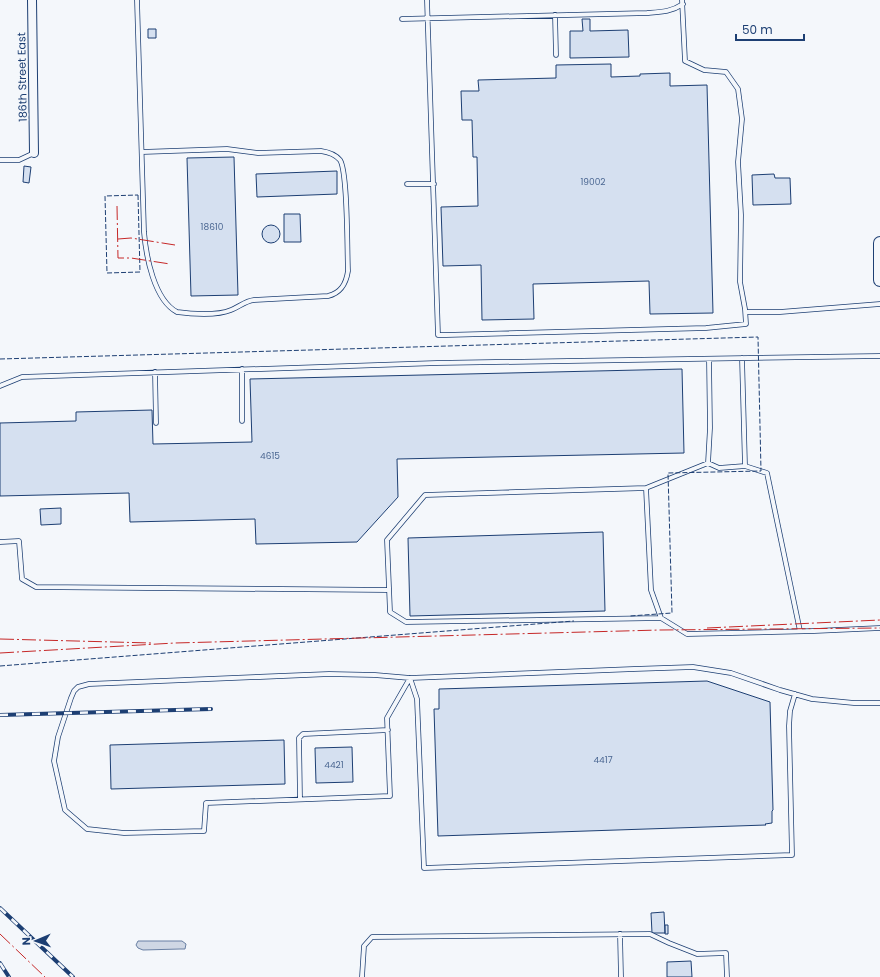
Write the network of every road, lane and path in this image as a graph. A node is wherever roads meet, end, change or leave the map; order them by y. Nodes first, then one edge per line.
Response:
1 (32, 0) edge
2 (137, 0) edge
3 (427, 0) edge
4 (682, 2) edge
5 (555, 15) junction
6 (428, 18) junction
7 (402, 19) dead end
8 (556, 55) dead end
9 (142, 152) junction
10 (34, 153) joint
11 (0, 160) edge
12 (407, 184) dead end
13 (434, 184) junction
14 (880, 243) edge
15 (880, 280) edge
16 (880, 304) edge
17 (746, 312) junction
18 (880, 356) edge
19 (742, 358) junction
20 (709, 359) junction
21 (242, 369) junction
22 (155, 372) junction
23 (0, 386) edge
24 (242, 421) dead end
25 (156, 423) dead end
26 (708, 463) junction
27 (745, 466) junction
28 (646, 488) junction
29 (0, 542) edge
30 (388, 590) junction
31 (661, 618) junction
32 (880, 628) edge
33 (800, 631) junction
34 (410, 678) junction
35 (795, 694) junction
36 (880, 703) edge
37 (388, 730) junction
38 (300, 799) junction
39 (620, 934) junction
40 (362, 977) edge
41 (621, 977) edge
42 (727, 977) edge

1 - 10 street, 186th Street East
2 - 9 lane
3 - 6 lane
4 - 5 lane
4 - 17 lane
5 - 6 lane
5 - 8 lane
6 - 7 lane
6 - 13 lane
9 - 9 lane
10 - 11 lane
12 - 13 lane
13 - 17 lane
14 - 15 street
16 - 17 lane
18 - 19 lane
19 - 20 lane
19 - 27 lane
20 - 21 lane
20 - 26 lane
21 - 22 lane
21 - 24 lane
22 - 23 lane
22 - 25 lane
26 - 27 lane
26 - 28 lane
27 - 33 lane
28 - 30 lane
28 - 31 lane
29 - 30 lane
30 - 31 lane
31 - 33 lane
32 - 33 lane
34 - 35 lane
34 - 35 lane
34 - 37 lane
34 - 38 lane
35 - 36 lane
37 - 38 lane
37 - 38 lane
39 - 40 lane
39 - 41 lane
39 - 42 lane

